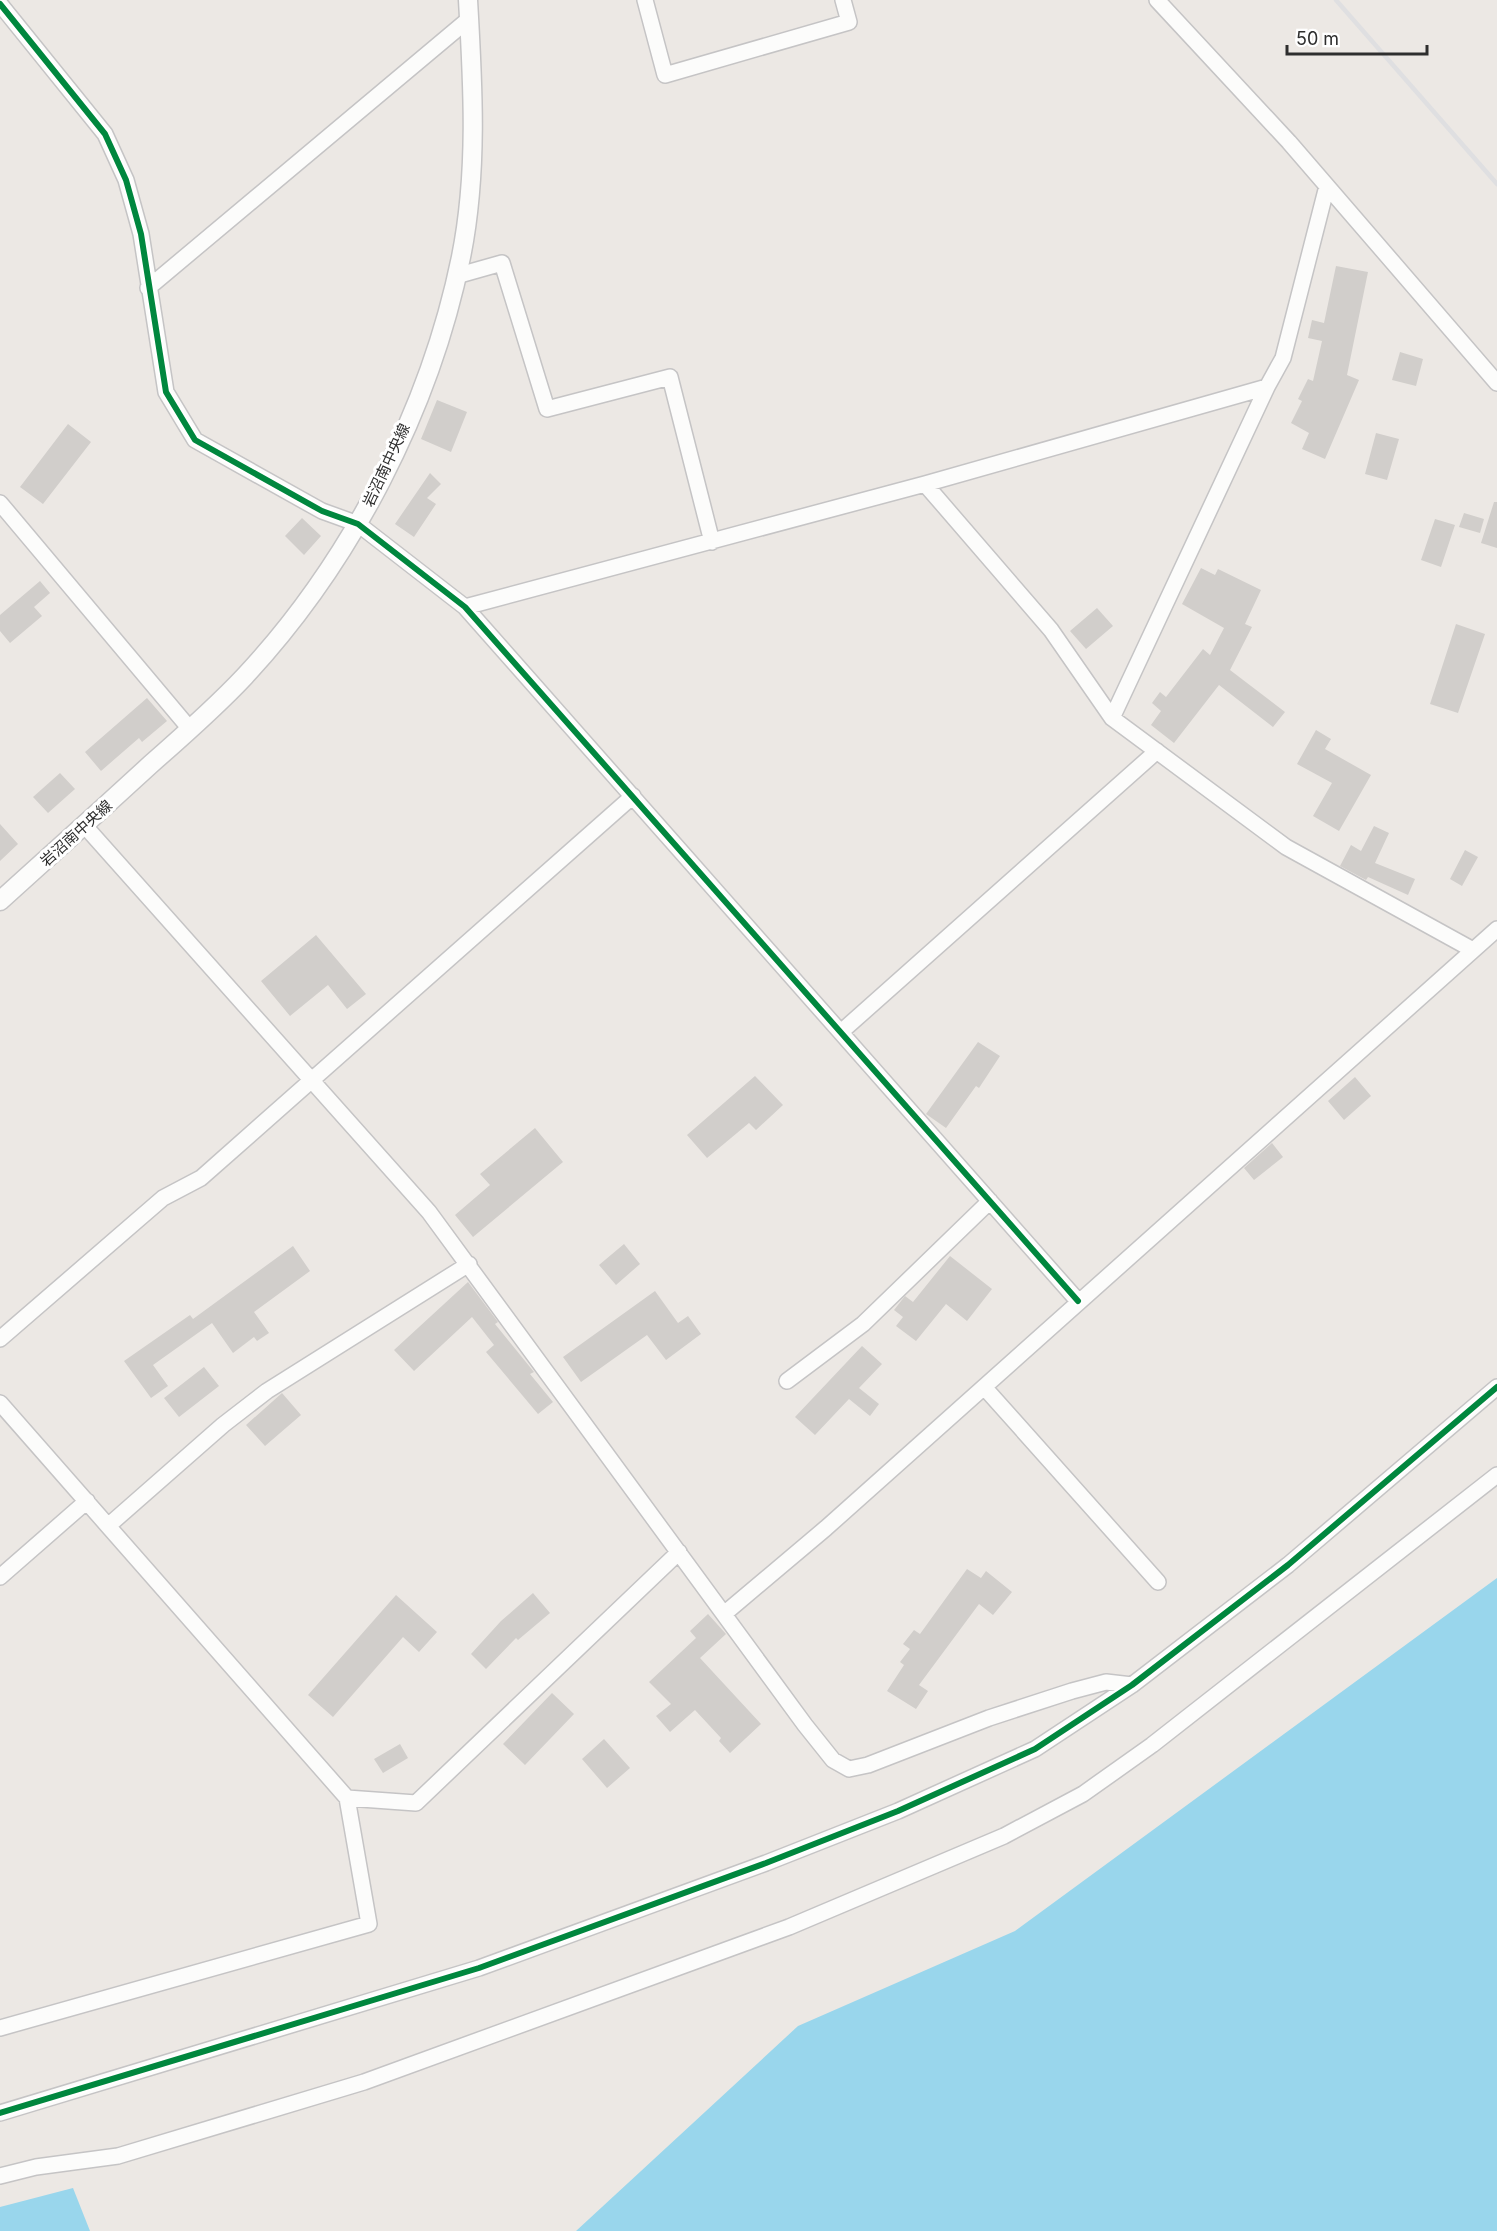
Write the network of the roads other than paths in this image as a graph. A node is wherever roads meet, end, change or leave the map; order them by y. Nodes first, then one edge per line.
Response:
1 (468, 0) edge
2 (645, 0) edge
3 (843, 0) edge
4 (1157, 0) edge
5 (0, 4) edge
6 (469, 19) junction
7 (1327, 186) junction
8 (456, 276) junction
9 (148, 288) junction
10 (1497, 383) edge
11 (1267, 387) junction
12 (925, 484) junction
13 (0, 503) edge
14 (358, 524) junction
15 (712, 542) junction
16 (465, 608) junction
17 (1112, 718) junction
18 (190, 729) junction
19 (1157, 751) junction
20 (633, 796) junction
21 (84, 825) junction
22 (0, 901) edge
23 (1497, 929) edge
24 (1473, 950) junction
25 (841, 1032) junction
26 (312, 1080) junction
27 (990, 1201) junction
28 (469, 1264) junction
29 (1078, 1301) junction
30 (0, 1339) edge
31 (787, 1381) dead end
32 (984, 1387) junction
33 (1497, 1387) edge
34 (0, 1403) edge
35 (1497, 1475) edge
36 (87, 1502) junction
37 (108, 1526) junction
38 (679, 1552) junction
39 (0, 1577) edge
40 (1158, 1582) dead end
41 (724, 1614) junction
42 (1131, 1685) junction
43 (347, 1798) junction
44 (0, 2028) edge
45 (0, 2113) edge
46 (0, 2176) edge

1 - 6 street, 岩沼南中央線
2 - 3 street
4 - 7 street
5 - 9 street
6 - 8 street, 岩沼南中央線
6 - 9 street
7 - 10 street
7 - 11 street
8 - 14 street, 岩沼南中央線
8 - 15 street
9 - 14 street
11 - 12 street
11 - 17 street
12 - 15 street
12 - 17 street
13 - 18 street
14 - 16 street
14 - 18 street, 岩沼南中央線
15 - 16 street
16 - 20 street
17 - 19 street
18 - 21 street, 岩沼南中央線
19 - 24 street
19 - 25 street
20 - 25 street
20 - 26 street
21 - 22 street, 岩沼南中央線
21 - 26 street
23 - 24 street
24 - 29 street
25 - 27 street
26 - 28 street
26 - 30 street
27 - 29 street
27 - 31 street
28 - 37 street
28 - 38 street
29 - 32 street
32 - 40 street
32 - 41 street
33 - 42 street
34 - 36 street
35 - 46 street
36 - 37 street
36 - 39 street
37 - 43 street
38 - 41 street
38 - 43 street
41 - 42 street
42 - 45 street
43 - 44 street

